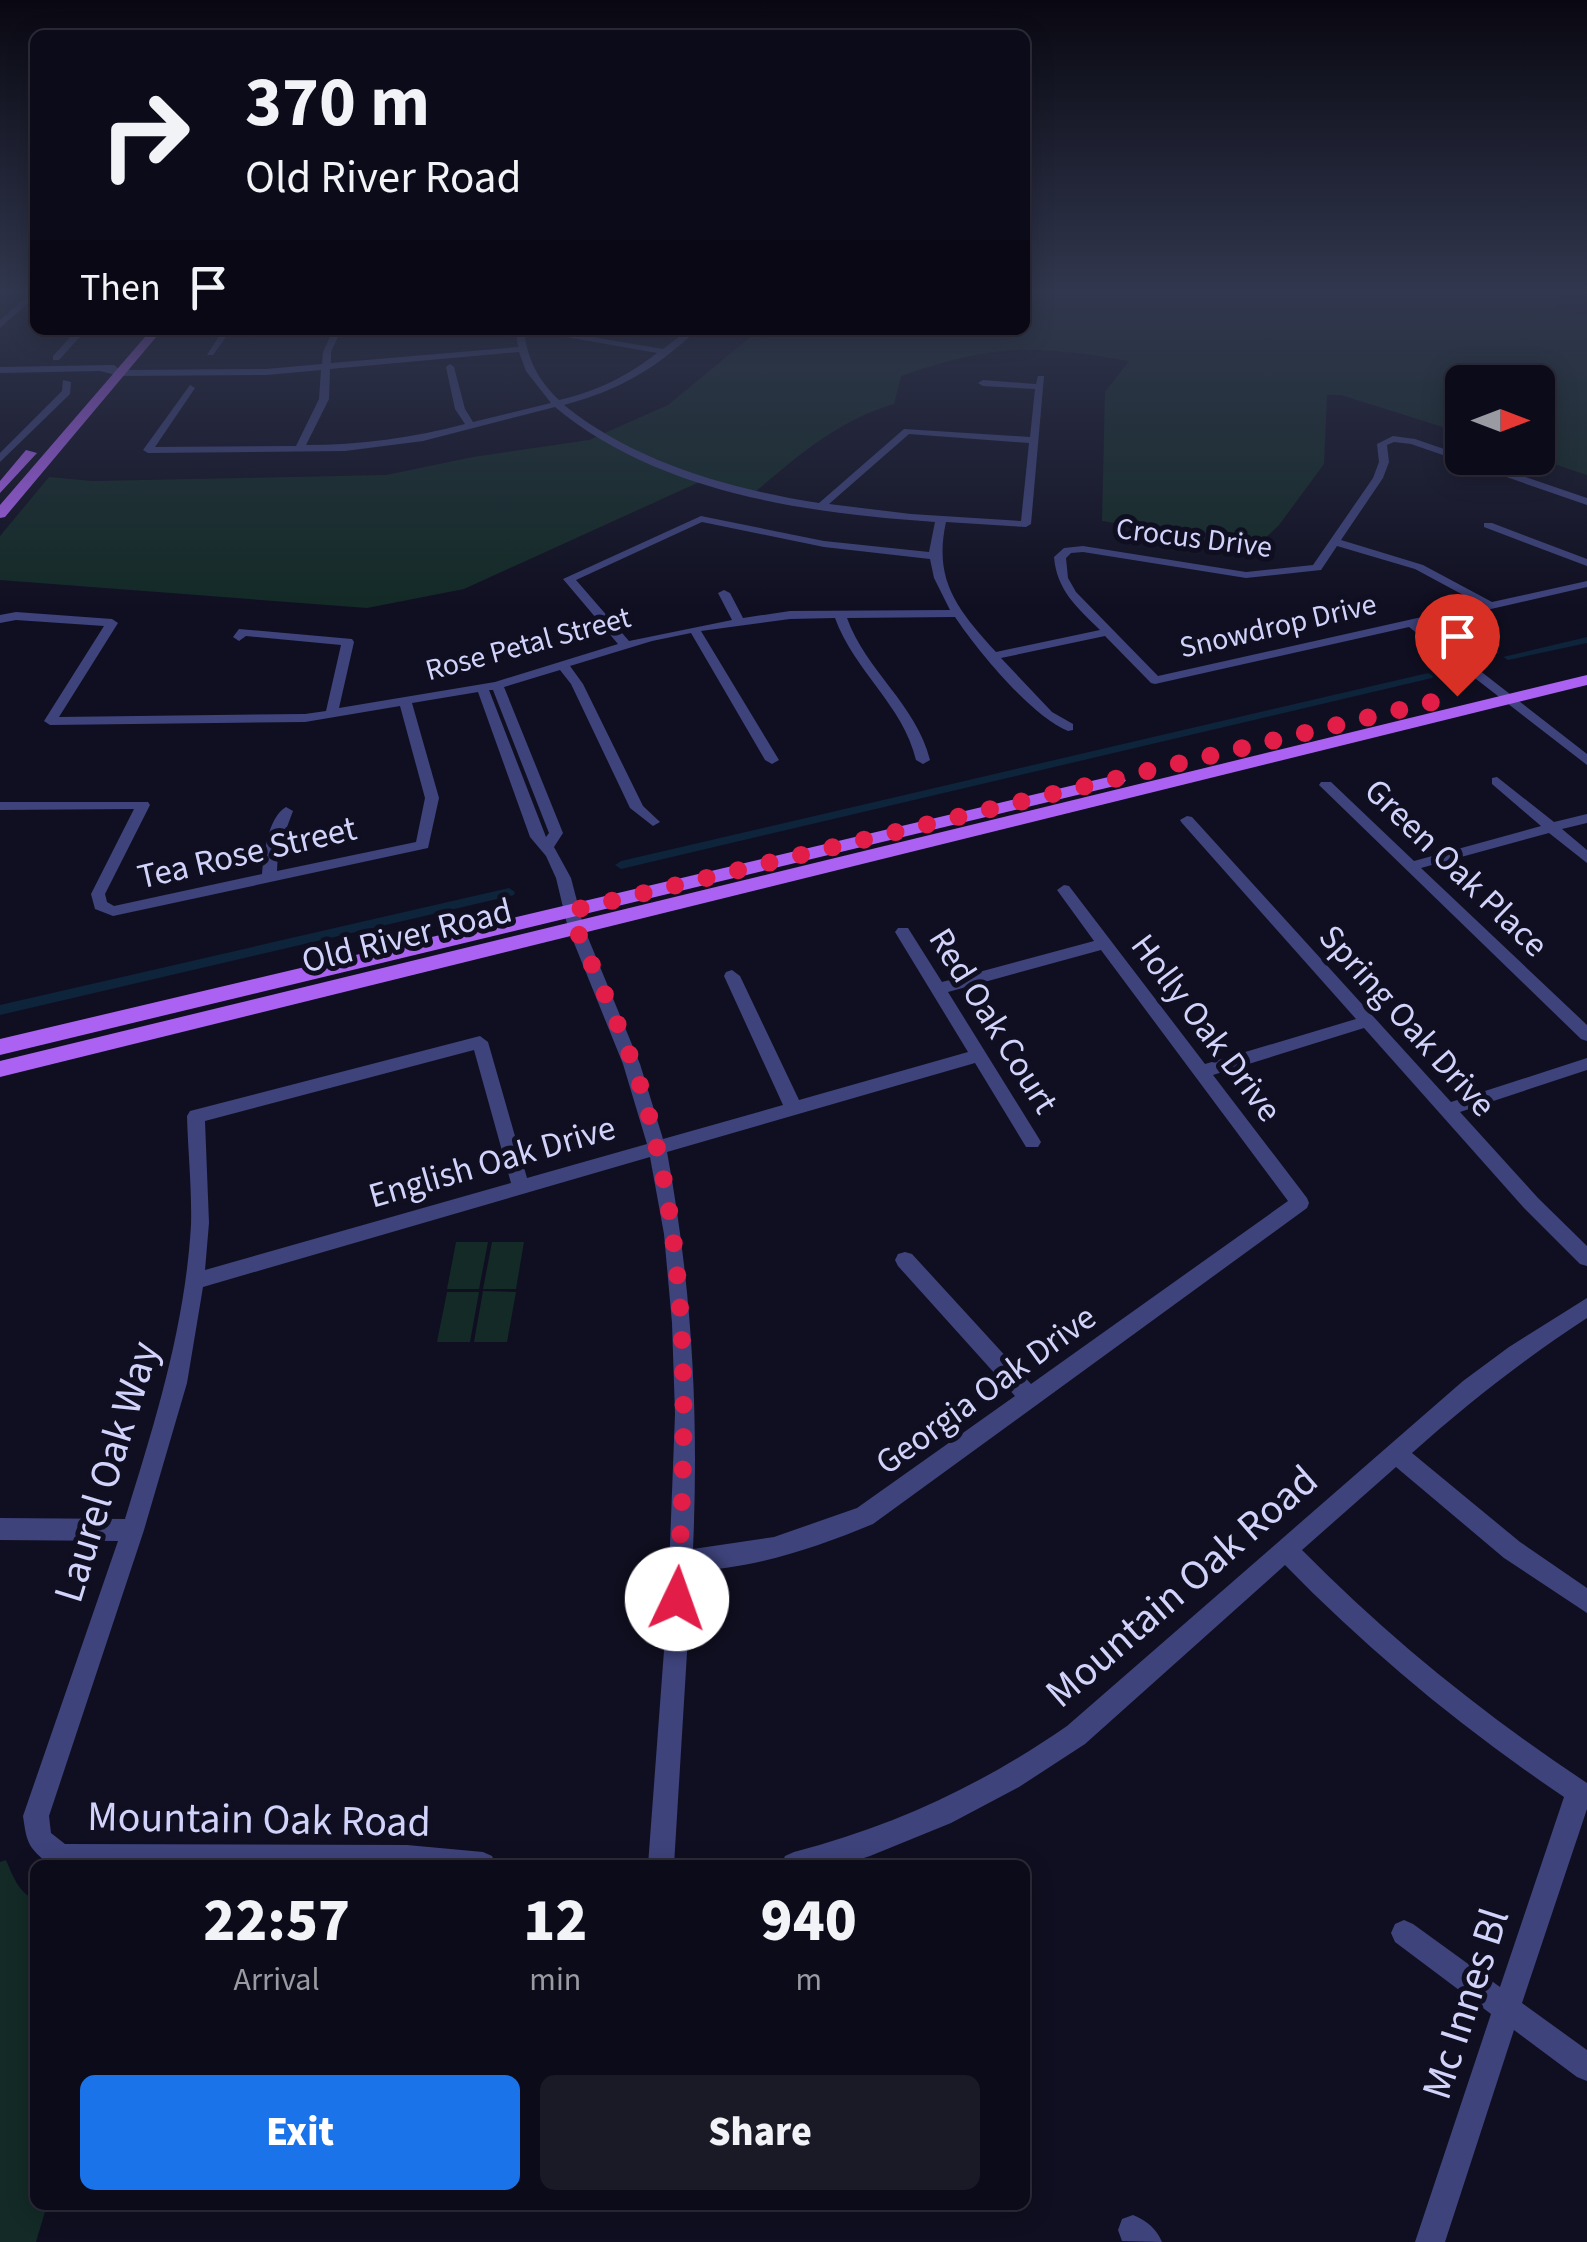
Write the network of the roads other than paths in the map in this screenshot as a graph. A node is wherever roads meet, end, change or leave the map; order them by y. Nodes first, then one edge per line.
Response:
1 (60, 399) edge
2 (79, 399) edge
3 (99, 399) edge
4 (183, 399) edge
5 (324, 399) edge
6 (457, 399) edge
7 (553, 399) edge
8 (576, 399) edge
9 (1038, 399) edge
10 (559, 405) junction
11 (471, 426) junction
12 (52, 430) dead end
13 (1034, 440) junction
14 (39, 444) dead end
15 (300, 448) junction
16 (0, 459) edge
17 (0, 489) edge
18 (1587, 502) edge
19 (822, 506) junction
20 (0, 514) edge
21 (941, 519) junction
22 (1488, 526) dead end
23 (1335, 542) junction
24 (934, 556) junction
25 (1587, 563) edge
26 (1206, 570) junction
27 (1587, 584) edge
28 (1201, 586) dead end
29 (724, 593) dead end
30 (1490, 605) junction
31 (958, 613) junction
32 (840, 614) junction
33 (0, 619) edge
34 (738, 622) junction
35 (1410, 622) junction
36 (694, 629) junction
37 (1108, 632) junction
38 (239, 637) dead end
39 (626, 645) junction
40 (996, 656) junction
41 (563, 665) junction
42 (1587, 666) edge
43 (1587, 680) edge
44 (489, 686) junction
45 (1501, 693) junction
46 (405, 701) junction
47 (331, 715) junction
48 (1068, 727) dead end
49 (772, 760) dead end
50 (923, 760) dead end
51 (1587, 761) edge
52 (1496, 781) dead end
53 (1326, 784) dead end
54 (0, 806) edge
55 (286, 812) dead end
56 (1587, 818) edge
57 (1187, 820) dead end
58 (653, 822) dead end
59 (1552, 828) junction
60 (1587, 858) edge
61 (1411, 866) junction
62 (269, 879) junction
63 (1064, 890) dead end
64 (575, 919) junction
65 (903, 932) dead end
66 (1104, 944) junction
67 (732, 976) dead end
68 (938, 989) junction
69 (1368, 1021) junction
70 (1587, 1036) edge
71 (0, 1047) edge
72 (979, 1055) junction
73 (1587, 1064) edge
74 (0, 1069) edge
75 (1201, 1072) junction
76 (794, 1108) junction
77 (1447, 1110) junction
78 (1032, 1142) dead end
79 (657, 1148) junction
80 (521, 1187) junction
81 (1300, 1202) joint
82 (1587, 1258) edge
83 (905, 1260) dead end
84 (196, 1281) junction
85 (1587, 1307) edge
86 (1030, 1399) junction
87 (1396, 1453) junction
88 (0, 1530) edge
89 (133, 1530) junction
90 (1286, 1550) junction
91 (679, 1560) junction
92 (1587, 1602) edge
93 (1582, 1795) edge
94 (40, 1840) joint
95 (429, 1860) edge
96 (661, 1860) edge
97 (811, 1860) edge
98 (1404, 1933) dead end
99 (1507, 2010) junction
100 (1587, 2066) edge
101 (1430, 2242) edge

1 - 16 street
2 - 12 main road
3 - 20 main road
4 - 15 street
5 - 15 street
6 - 11 street
7 - 10 street
8 - 10 street
9 - 13 street
10 - 11 street
10 - 19 street
11 - 15 street
13 - 19 street
13 - 21 street
14 - 17 main road
18 - 23 street, Crocus Drive
19 - 21 street
21 - 24 street
22 - 25 street
23 - 26 street, Crocus Drive
23 - 30 street
24 - 31 street
24 - 39 street
26 - 28 street
26 - 37 street, Crocus Drive
27 - 30 street, Snowdrop Drive
29 - 34 street
30 - 35 street, Snowdrop Drive
31 - 32 street, Rose Petal Street
31 - 40 street
32 - 34 street, Rose Petal Street
32 - 50 street
33 - 47 street, Rose Petal Street
34 - 36 street, Rose Petal Street
35 - 37 street, Snowdrop Drive
35 - 45 street
36 - 39 street, Rose Petal Street
36 - 49 street
37 - 40 street
38 - 47 street
39 - 41 street, Rose Petal Street
40 - 48 street
41 - 44 street, Rose Petal Street
41 - 58 street
42 - 45 main road, Old River Road
43 - 45 main road, Old River Road
44 - 46 street, Rose Petal Street
44 - 64 street
45 - 51 street
45 - 64 main road, Old River Road
46 - 47 street, Rose Petal Street
46 - 62 street, Tea Rose Street
52 - 59 street
53 - 61 street, Green Oak Place
54 - 62 street, Tea Rose Street
55 - 62 street
56 - 59 street
57 - 69 street, Spring Oak Drive
59 - 60 street
59 - 61 street
61 - 70 street, Green Oak Place
63 - 66 street, Holly Oak Drive
64 - 71 main road, Old River Road
64 - 74 main road, Old River Road
64 - 79 street
65 - 68 street, Red Oak Court
66 - 68 street
66 - 75 street, Holly Oak Drive
67 - 76 street
68 - 72 street, Red Oak Court
69 - 75 street
69 - 77 street, Spring Oak Drive
72 - 76 street, English Oak Drive
72 - 78 street, Red Oak Court
73 - 77 street
75 - 81 street, Holly Oak Drive
76 - 79 street, English Oak Drive
77 - 82 street, Spring Oak Drive
79 - 80 street, English Oak Drive
79 - 91 street
80 - 84 street, English Oak Drive
80 - 84 street, Laurel Oak Way
81 - 86 street, Georgia Oak Drive
83 - 86 street
84 - 89 street, Laurel Oak Way
85 - 87 street, Mountain Oak Road
86 - 91 street, Georgia Oak Drive
87 - 90 street, Mountain Oak Road
87 - 92 street
88 - 89 street
89 - 94 street, Laurel Oak Way
90 - 93 street
90 - 97 street, Mountain Oak Road
91 - 96 street
93 - 99 street, Mc Innes Bl
94 - 95 street, Mountain Oak Road
98 - 99 street
99 - 100 street
99 - 101 street, Mc Innes Bl

